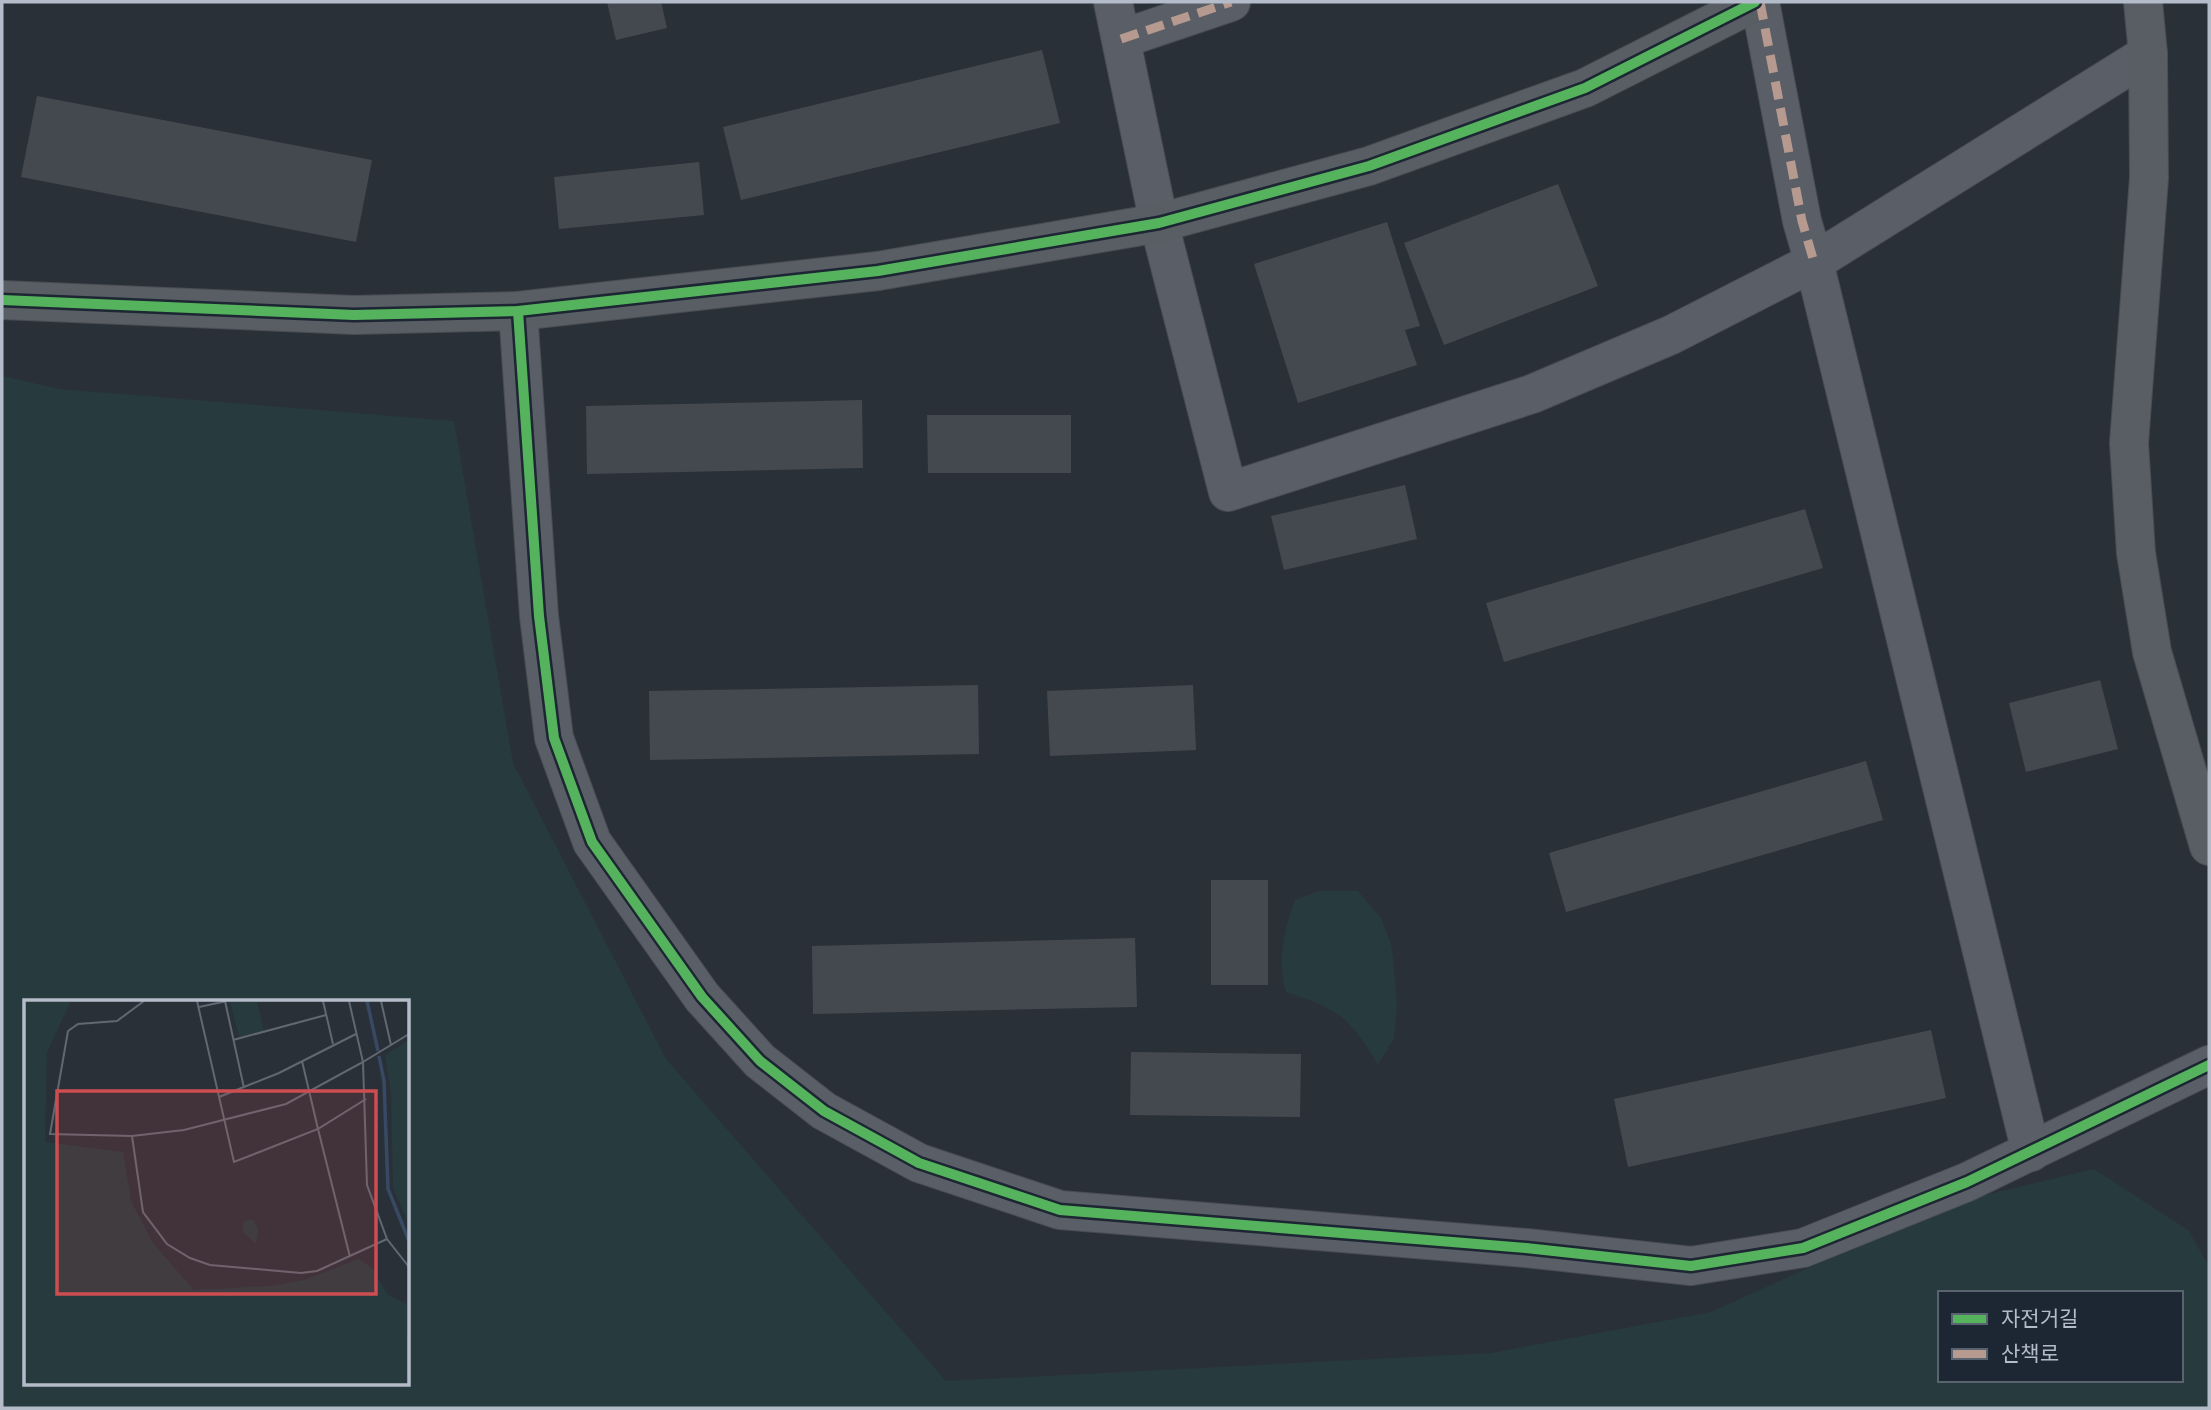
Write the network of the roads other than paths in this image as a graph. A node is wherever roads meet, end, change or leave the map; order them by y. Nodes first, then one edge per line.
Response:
1 (1113, 2) edge
2 (1231, 2) edge
3 (1758, 2) edge
4 (2143, 2) edge
5 (1121, 39) junction
6 (2148, 54) junction
7 (1158, 223) junction
8 (1814, 262) junction
9 (2, 300) edge
10 (518, 311) junction
11 (2209, 846) edge
12 (2209, 1065) edge
13 (2031, 1152) junction

1 - 5 street
2 - 5 street
3 - 7 street
3 - 8 street
4 - 6 street
5 - 7 street
6 - 8 street
6 - 11 street
7 - 8 street
7 - 10 street
8 - 13 street
9 - 10 street
10 - 13 street
12 - 13 street

